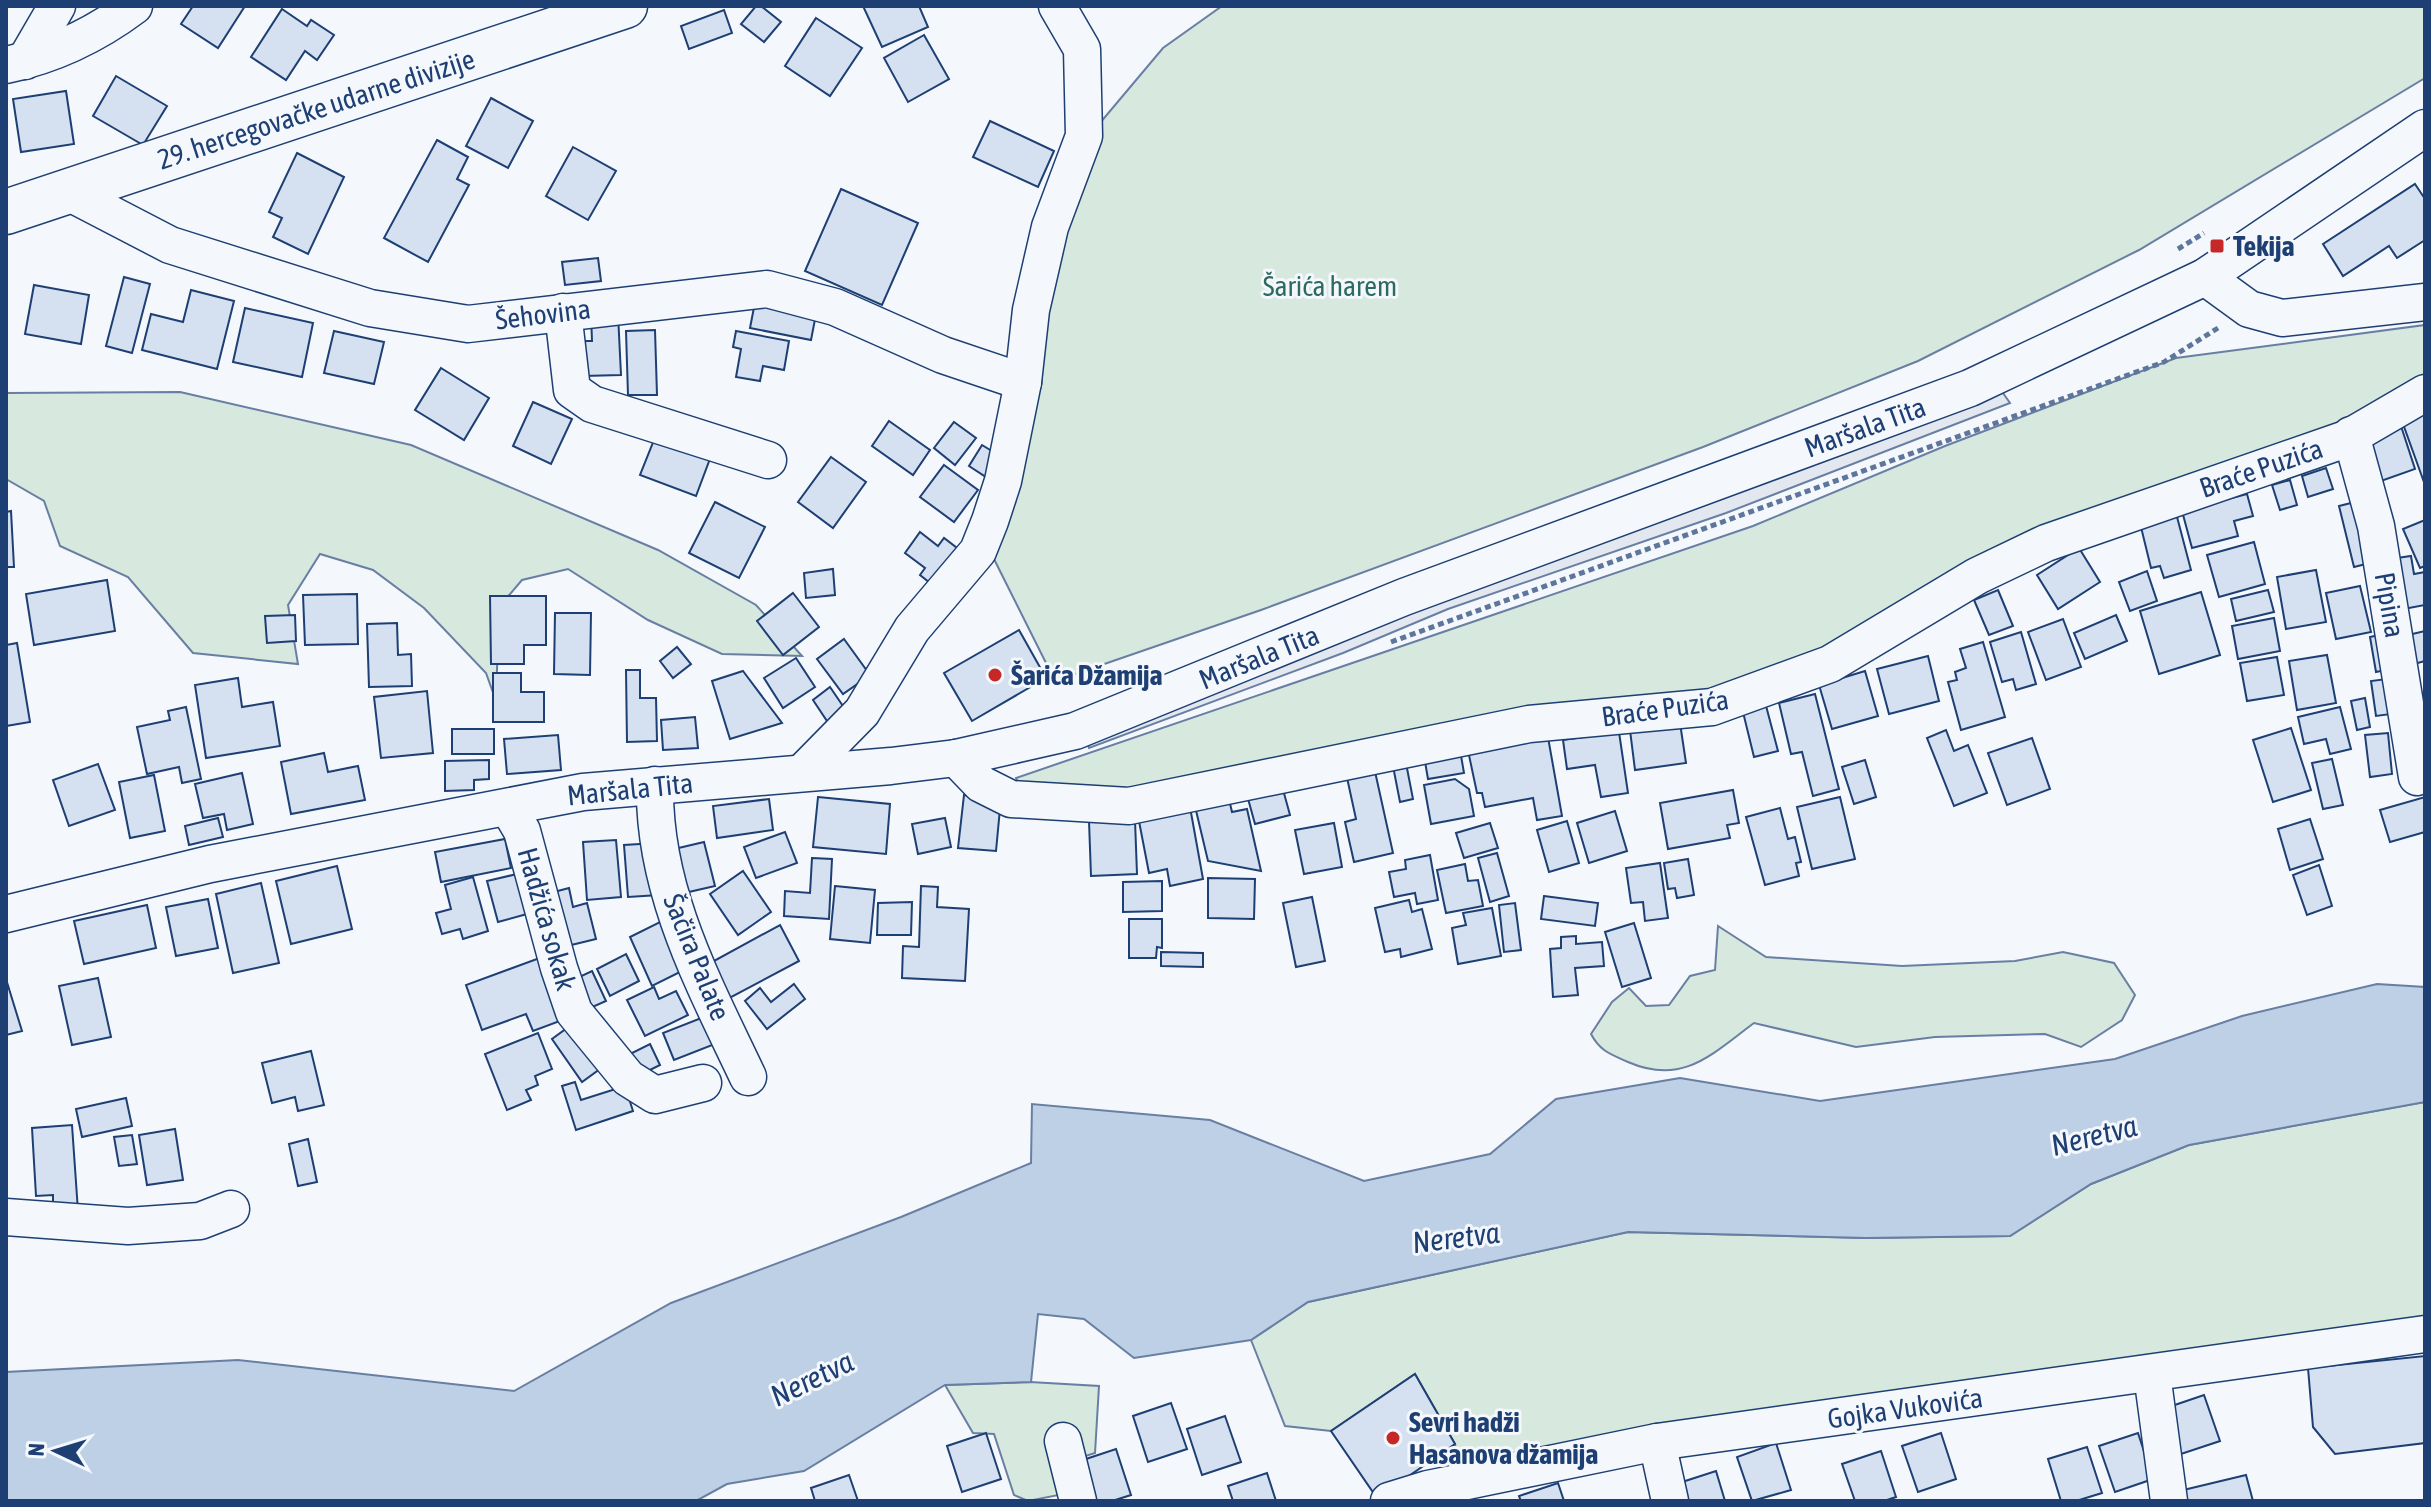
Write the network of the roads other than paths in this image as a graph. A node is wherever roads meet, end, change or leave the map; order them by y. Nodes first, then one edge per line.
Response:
1 (57, 6) edge
2 (134, 6) edge
3 (625, 6) edge
4 (1057, 6) edge
5 (16, 63) edge
6 (2425, 128) edge
7 (68, 192) junction
8 (6, 212) edge
9 (2205, 277) junction
10 (2425, 302) edge
11 (563, 312) junction
12 (1023, 382) junction
13 (2425, 393) edge
14 (2351, 435) junction
15 (768, 460) dead end
16 (956, 758) junction
17 (804, 771) junction
18 (2417, 777) dead end
19 (655, 785) junction
20 (508, 807) junction
21 (6, 914) edge
22 (748, 1077) dead end
23 (703, 1083) dead end
24 (231, 1209) dead end
25 (6, 1217) edge
26 (2425, 1334) edge
27 (2152, 1374) junction
28 (1063, 1441) dead end
29 (1657, 1442) junction
30 (1078, 1501) edge
31 (1389, 1501) edge
32 (1670, 1501) edge
33 (2169, 1501) edge

1 - 5 street
2 - 5 street
3 - 7 main road, 29. hercegovačke udarne divizije
4 - 12 street
6 - 9 street, Maršala Tita
7 - 8 main road, 29. hercegovačke udarne divizije
7 - 11 street, Šehovina
9 - 10 street
9 - 16 street, Maršala Tita
11 - 12 street, Šehovina
11 - 15 street
12 - 17 street
13 - 14 street, Braće Puzića
14 - 16 street, Braće Puzića
14 - 18 street, Pipina
16 - 17 street, Maršala Tita
17 - 19 street, Maršala Tita
19 - 20 street, Maršala Tita
19 - 22 street, Šačira Palate
20 - 21 street, Maršala Tita
20 - 23 street, Hadžića sokak
24 - 25 street
26 - 27 street, Gojka Vukovića
27 - 29 street, Gojka Vukovića
27 - 33 street
28 - 30 street
29 - 31 street, Gojka Vukovića
29 - 32 street

